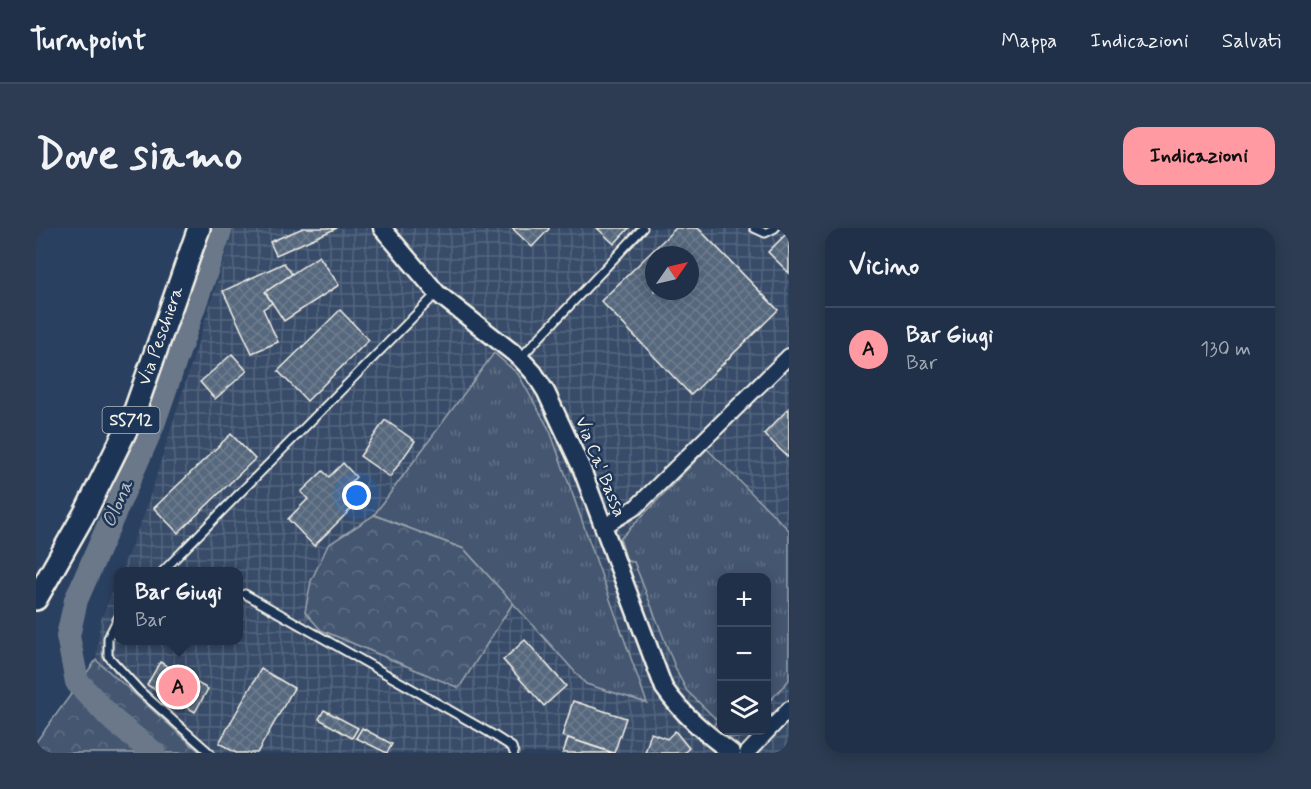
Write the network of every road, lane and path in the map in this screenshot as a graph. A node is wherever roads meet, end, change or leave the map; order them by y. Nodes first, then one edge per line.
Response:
1 (199, 228) edge
2 (382, 228) edge
3 (643, 228) edge
4 (754, 228) edge
5 (775, 228) edge
6 (437, 293) junction
7 (789, 356) edge
8 (520, 358) junction
9 (603, 527) junction
10 (167, 567) edge
11 (245, 594) dead end
12 (36, 599) edge
13 (114, 626) edge
14 (789, 709) edge
15 (210, 753) edge
16 (514, 753) edge
17 (732, 753) edge
18 (747, 753) edge

1 - 12 main road, Via Peschiera / SS712
2 - 6 street, Via Ca' Bassa
3 - 8 lane
4 - 5 lane
6 - 8 street, Via Ca' Bassa
6 - 10 lane
7 - 9 street
8 - 9 street, Via Ca' Bassa
9 - 17 street, Via Ca' Bassa
11 - 16 lane
13 - 15 lane
14 - 18 street

